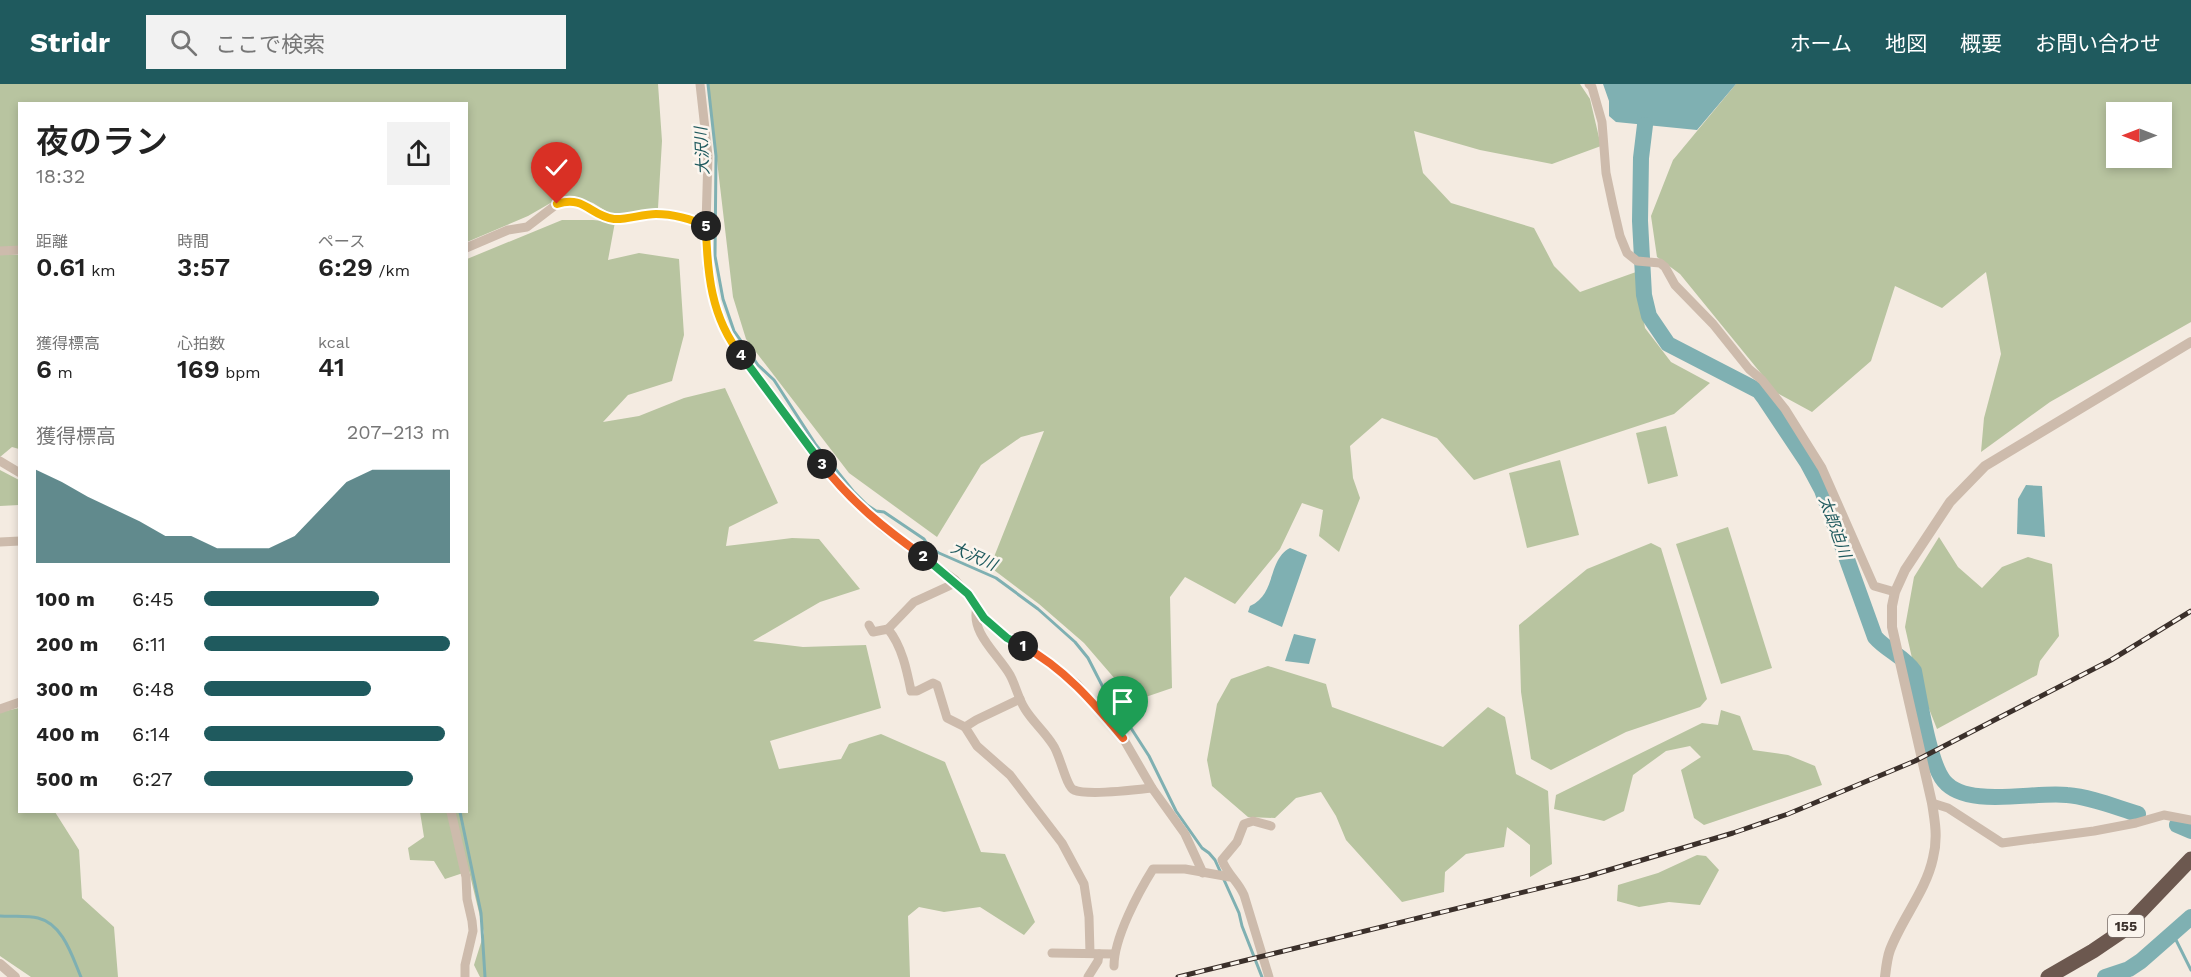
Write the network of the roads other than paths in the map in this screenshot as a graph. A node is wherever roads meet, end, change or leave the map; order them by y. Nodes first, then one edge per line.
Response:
1 (700, 84) edge
2 (1589, 84) edge
3 (706, 225) junction
4 (468, 247) edge
5 (18, 250) edge
6 (0, 251) edge
7 (2191, 342) edge
8 (0, 461) edge
9 (18, 472) edge
10 (18, 541) edge
11 (0, 542) edge
12 (955, 580) junction
13 (1895, 592) junction
14 (968, 594) junction
15 (869, 624) dead end
16 (888, 629) junction
17 (1020, 699) junction
18 (18, 703) edge
19 (0, 709) edge
20 (965, 727) junction
21 (1152, 788) junction
22 (1932, 803) junction
23 (451, 813) edge
24 (2191, 820) edge
25 (1271, 826) dead end
26 (2191, 859) edge
27 (1208, 874) junction
28 (1230, 877) junction
29 (1052, 953) dead end
30 (1094, 953) junction
31 (1114, 954) junction
32 (0, 964) edge
33 (1114, 966) dead end
34 (15, 977) edge
35 (465, 977) edge
36 (1088, 977) edge
37 (1269, 977) edge
38 (1885, 977) edge
39 (2049, 977) edge

1 - 3 street
2 - 13 street
3 - 4 street
3 - 12 street
5 - 6 street
7 - 13 street
8 - 9 street
10 - 11 street
12 - 14 street
12 - 16 street
13 - 22 street
14 - 17 street
14 - 21 street
15 - 16 street
16 - 20 street
17 - 20 street
17 - 21 street
18 - 19 street
20 - 30 street
21 - 27 street
22 - 24 street
22 - 38 street
23 - 35 street
25 - 28 street
26 - 39 highway, 155
27 - 28 street
27 - 31 street
28 - 37 street
29 - 30 street
30 - 31 street
30 - 36 street
31 - 33 street
32 - 34 street

